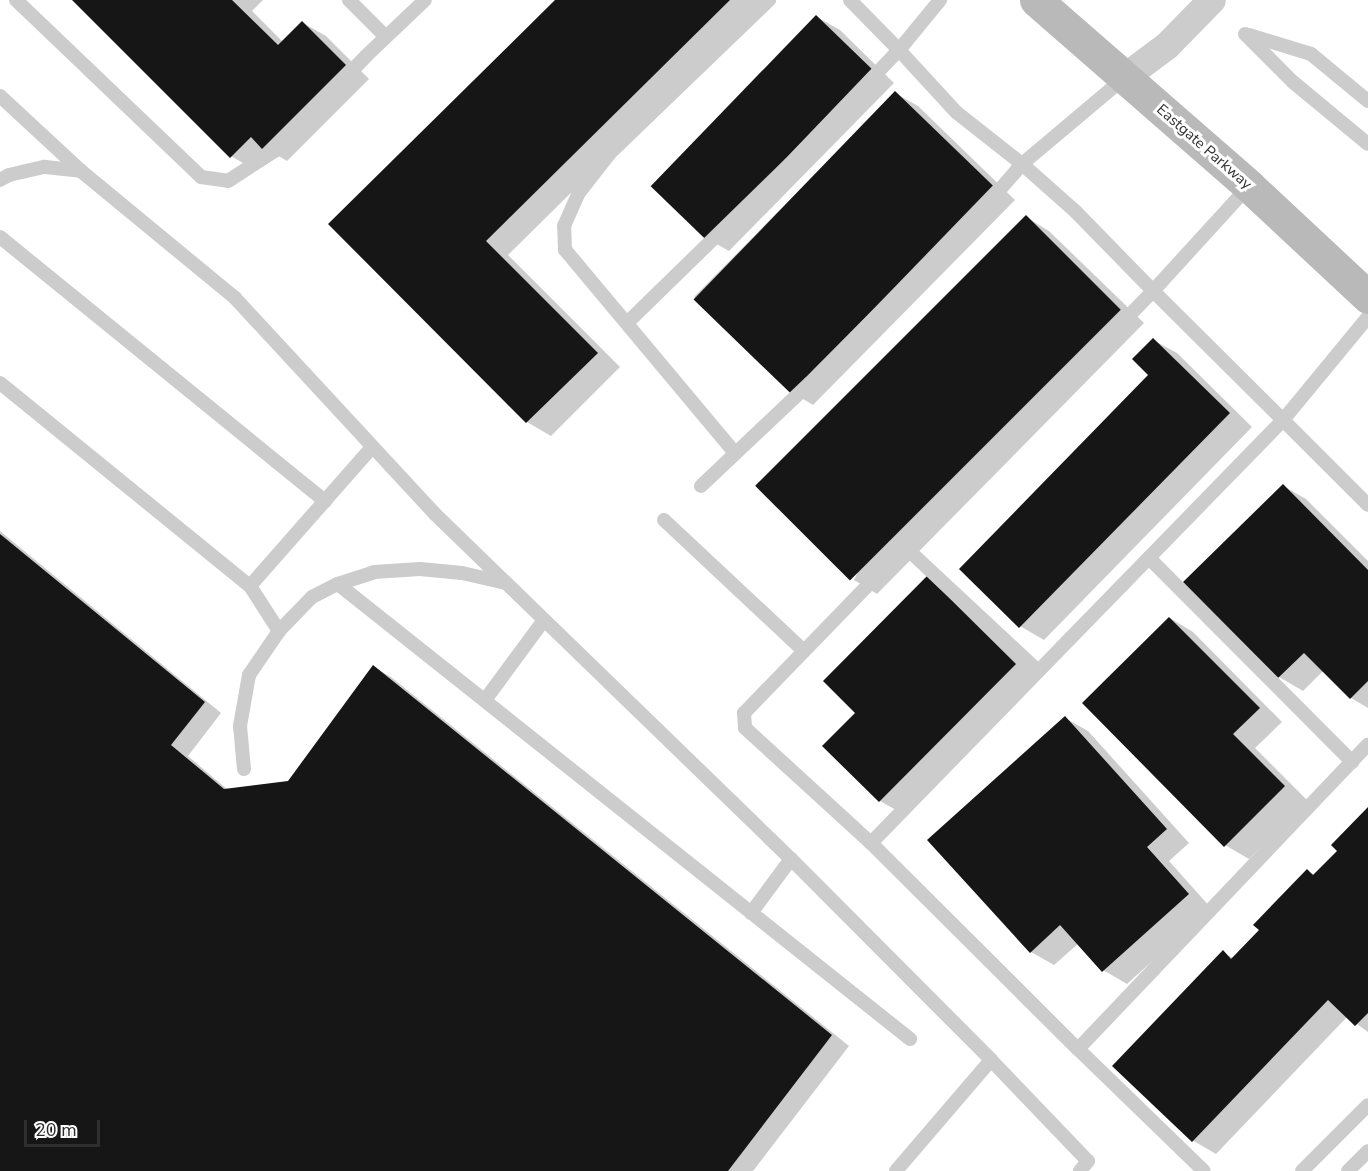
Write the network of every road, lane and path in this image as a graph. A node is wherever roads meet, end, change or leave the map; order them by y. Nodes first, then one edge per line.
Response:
1 (16, 0) edge
2 (349, 0) edge
3 (425, 0) edge
4 (769, 0) edge
5 (850, 0) edge
6 (940, 0) edge
7 (1036, 0) edge
8 (1212, 0) edge
9 (386, 37) junction
10 (899, 50) junction
11 (1124, 78) junction
12 (0, 96) edge
13 (1368, 101) edge
14 (1368, 144) edge
15 (1022, 164) junction
16 (81, 171) junction
17 (0, 180) edge
18 (1249, 186) junction
19 (0, 237) edge
20 (1153, 291) junction
21 (1368, 297) edge
22 (1368, 317) edge
23 (627, 323) junction
24 (0, 383) edge
25 (1283, 420) junction
26 (372, 447) junction
27 (735, 453) junction
28 (701, 486) dead end
29 (325, 501) junction
30 (1368, 505) edge
31 (664, 520) dead end
32 (904, 546) junction
33 (1149, 558) junction
34 (338, 584) junction
35 (508, 584) junction
36 (250, 586) junction
37 (544, 620) junction
38 (279, 631) junction
39 (802, 650) junction
40 (1038, 671) junction
41 (485, 700) junction
42 (1368, 745) edge
43 (1352, 762) junction
44 (244, 769) dead end
45 (871, 843) junction
46 (791, 859) junction
47 (752, 913) junction
48 (910, 1039) dead end
49 (1078, 1049) junction
50 (991, 1060) junction
51 (1368, 1105) edge
52 (1368, 1151) edge
53 (1089, 1168) edge
54 (896, 1171) edge
55 (1204, 1171) edge
56 (1302, 1171) edge
57 (1348, 1171) edge

1 - 9 lane
2 - 9 lane
3 - 9 lane
4 - 23 lane
5 - 10 lane
6 - 10 lane
7 - 11 main road, Eastgate Parkway
8 - 11 street
10 - 15 lane
10 - 23 lane
11 - 15 lane
11 - 18 main road, Eastgate Parkway
12 - 16 lane
13 - 14 lane
15 - 20 lane
15 - 27 lane
16 - 17 lane
16 - 26 lane
18 - 20 lane
18 - 21 main road, Eastgate Parkway
19 - 29 lane
20 - 25 lane
20 - 32 lane
22 - 25 lane
23 - 27 lane
24 - 36 lane
25 - 30 lane
25 - 33 lane
26 - 29 lane
26 - 35 lane
27 - 28 lane
29 - 36 lane
31 - 39 lane
32 - 39 lane
32 - 40 lane
33 - 40 lane
33 - 43 lane
34 - 35 lane
34 - 38 lane
34 - 41 lane
35 - 37 lane
36 - 38 lane
37 - 41 lane
37 - 46 lane
38 - 44 lane
39 - 45 lane
40 - 45 lane
41 - 47 lane
42 - 43 lane
43 - 49 lane
45 - 49 lane
46 - 47 lane
46 - 50 lane
47 - 48 lane
49 - 55 lane
50 - 53 lane
50 - 54 lane
51 - 56 lane
52 - 57 lane

